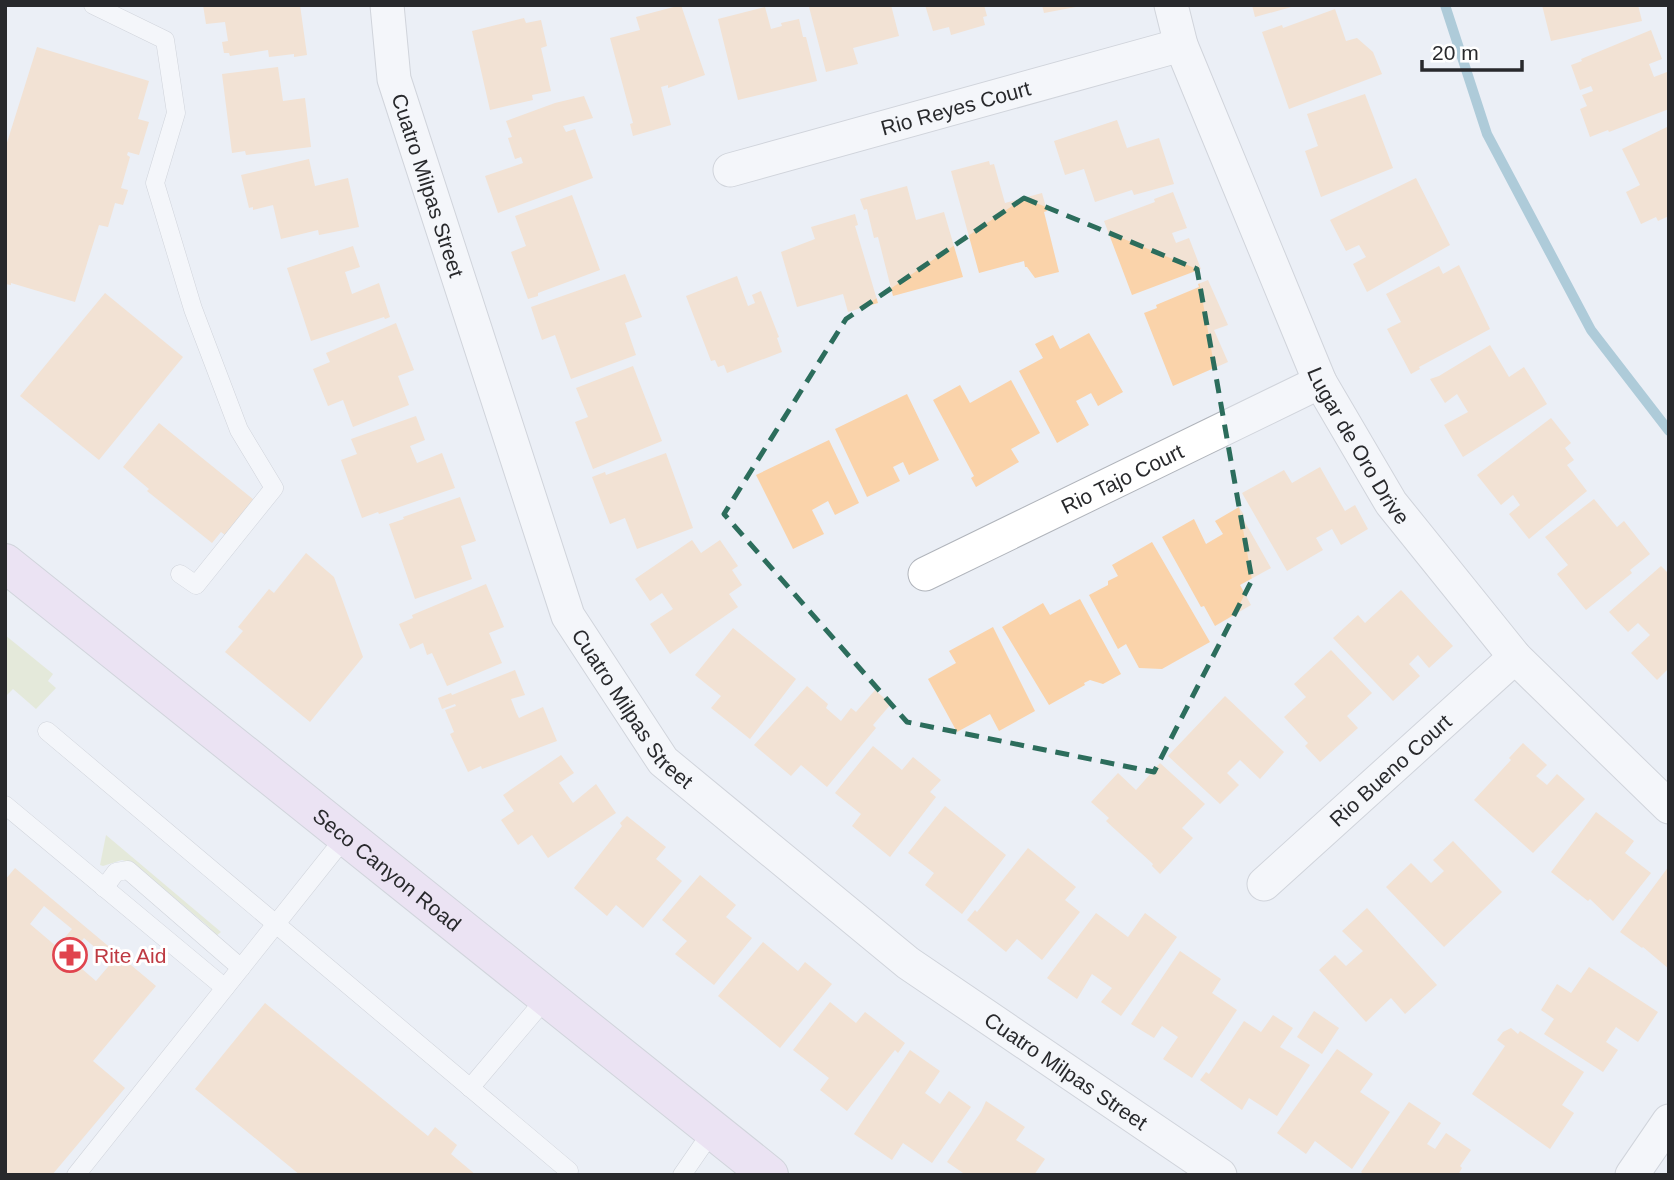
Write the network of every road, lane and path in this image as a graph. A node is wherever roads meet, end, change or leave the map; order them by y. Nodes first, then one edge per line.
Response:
1 (93, 5) edge
2 (387, 5) edge
3 (1171, 5) edge
4 (1181, 45) junction
5 (730, 170) dead end
6 (1320, 382) junction
7 (5, 563) edge
8 (180, 574) dead end
9 (925, 575) dead end
10 (1515, 657) junction
11 (47, 731) dead end
12 (5, 805) edge
13 (1669, 807) edge
14 (346, 836) junction
15 (1264, 884) dead end
16 (104, 888) junction
17 (276, 925) junction
18 (240, 968) junction
19 (225, 988) junction
20 (547, 997) junction
21 (470, 1088) junction
22 (1669, 1121) edge
23 (713, 1130) junction
24 (569, 1171) dead end
25 (76, 1175) edge
26 (682, 1175) edge
27 (769, 1175) edge
28 (1220, 1175) edge
29 (1632, 1175) edge

1 - 8 lane
2 - 28 street, Cuatro Milpas Street
3 - 4 street, Lugar de Oro Drive
4 - 5 street, Rio Reyes Court
4 - 6 street, Lugar de Oro Drive
6 - 9 street, Rio Tajo Court
6 - 10 street, Lugar de Oro Drive
7 - 14 main road, Seco Canyon Road
10 - 13 street, Lugar de Oro Drive
10 - 15 street, Rio Bueno Court
11 - 17 lane
12 - 16 lane
14 - 17 lane
14 - 20 main road, Seco Canyon Road
16 - 18 lane
16 - 19 lane
17 - 18 lane
17 - 21 lane
18 - 19 lane
19 - 25 lane
20 - 21 lane
20 - 23 main road, Seco Canyon Road
21 - 24 lane
22 - 29 street
23 - 26 lane
23 - 27 main road, Seco Canyon Road

